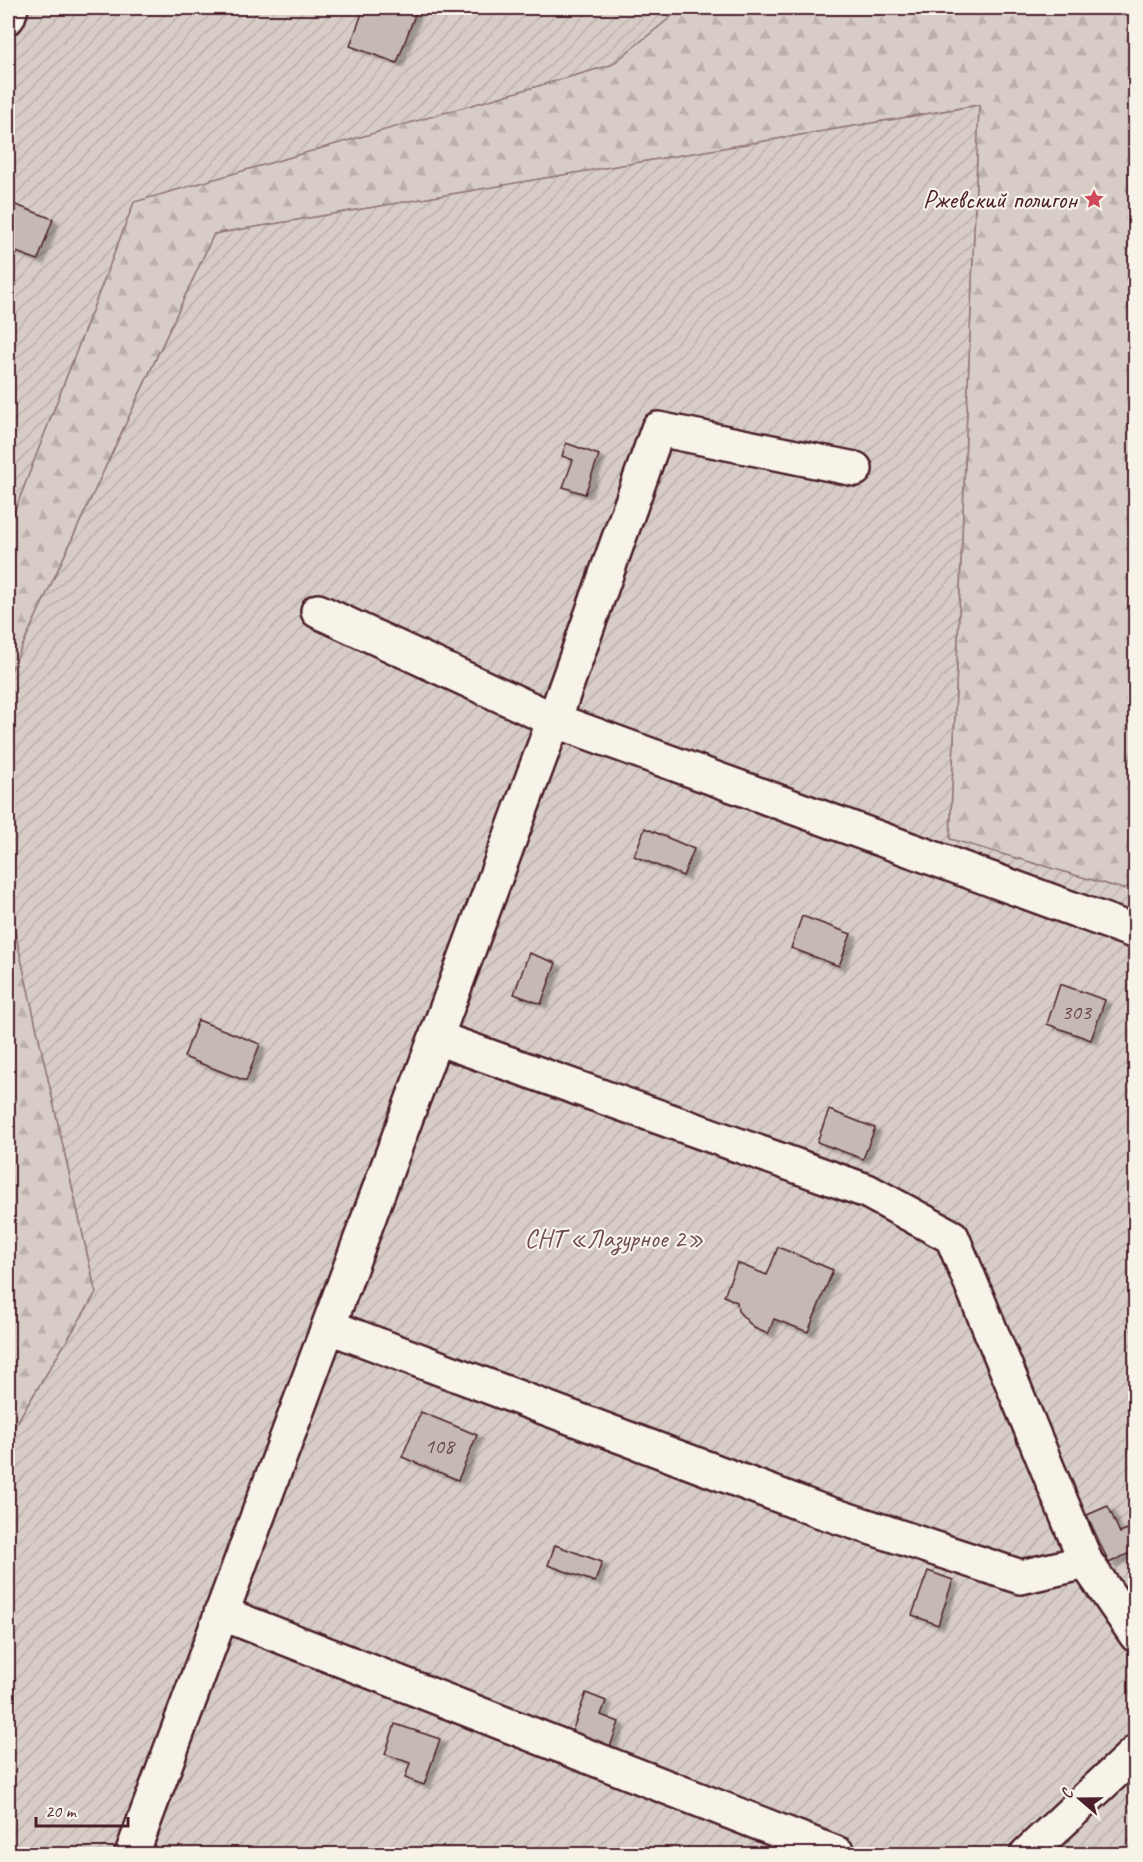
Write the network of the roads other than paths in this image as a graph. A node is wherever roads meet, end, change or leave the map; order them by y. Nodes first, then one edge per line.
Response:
1 (11, 8) edge
2 (8, 17) edge
3 (855, 469) dead end
4 (318, 611) dead end
5 (554, 720) junction
6 (1136, 932) edge
7 (437, 1038) junction
8 (330, 1327) junction
9 (1086, 1562) junction
10 (221, 1613) junction
11 (1136, 1635) edge
12 (1136, 1752) edge
13 (132, 1854) edge
14 (838, 1854) edge
15 (1027, 1854) edge

1 - 2 street
3 - 5 street
4 - 5 street
5 - 6 street
5 - 7 street
7 - 8 street
7 - 9 street
8 - 9 street
8 - 10 street
9 - 11 street
10 - 13 street
10 - 14 street
12 - 15 street

